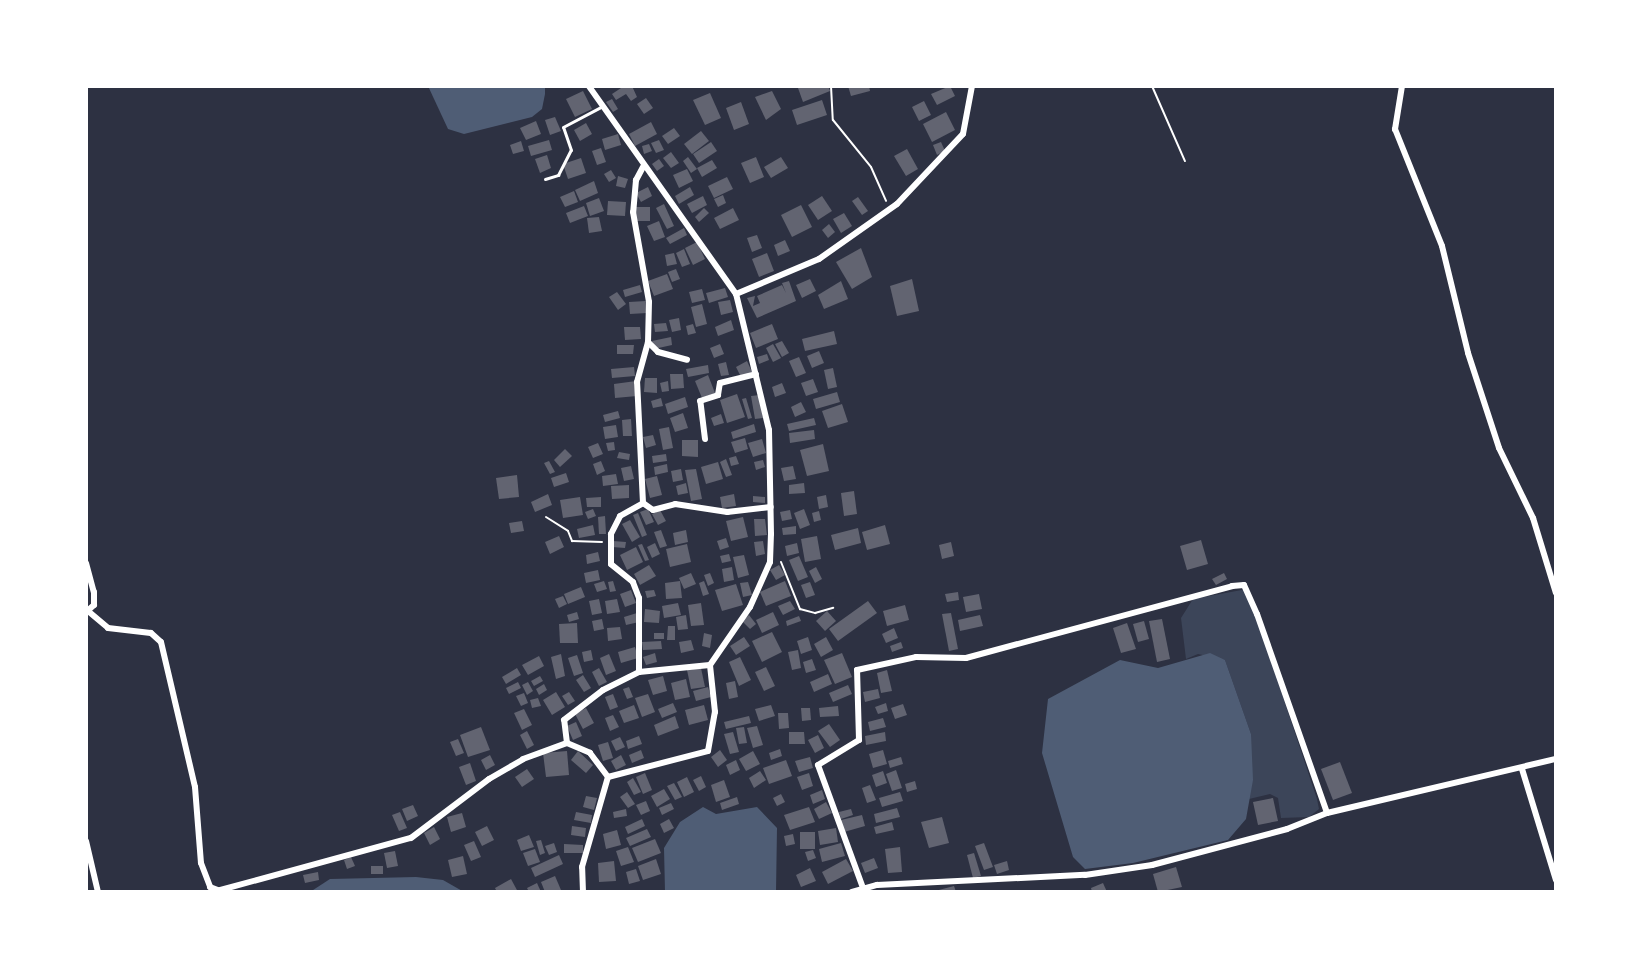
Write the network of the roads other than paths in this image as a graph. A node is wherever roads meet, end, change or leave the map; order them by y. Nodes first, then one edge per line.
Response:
1 (589, 86) edge
2 (972, 86) edge
3 (1402, 86) edge
4 (601, 107) junction
5 (643, 167) junction
6 (545, 179) dead end
7 (736, 294) junction
8 (648, 342) junction
9 (687, 360) dead end
10 (756, 374) junction
11 (705, 439) dead end
12 (643, 503) junction
13 (771, 507) junction
14 (86, 563) edge
15 (1556, 593) edge
16 (87, 611) edge
17 (710, 665) junction
18 (639, 672) junction
19 (567, 743) junction
20 (1556, 759) edge
21 (1522, 769) junction
22 (608, 777) junction
23 (1327, 813) junction
24 (86, 841) edge
25 (1556, 880) edge
26 (863, 888) junction
27 (878, 888) edge
28 (216, 891) edge
29 (98, 892) edge
30 (583, 892) edge
31 (852, 892) edge

1 - 4 street
2 - 7 street
3 - 15 street
4 - 5 street
4 - 6 lane
5 - 7 street
5 - 8 street
7 - 10 street
8 - 9 street
8 - 12 street
10 - 11 street
10 - 13 street
12 - 13 street
12 - 18 street
13 - 17 street
14 - 16 street
16 - 28 street
17 - 18 street
17 - 22 street
18 - 19 street
19 - 22 street
19 - 28 street
20 - 21 street
21 - 23 street
21 - 25 street
22 - 30 street
23 - 26 street
23 - 27 street
24 - 29 street
26 - 27 street
26 - 31 street

